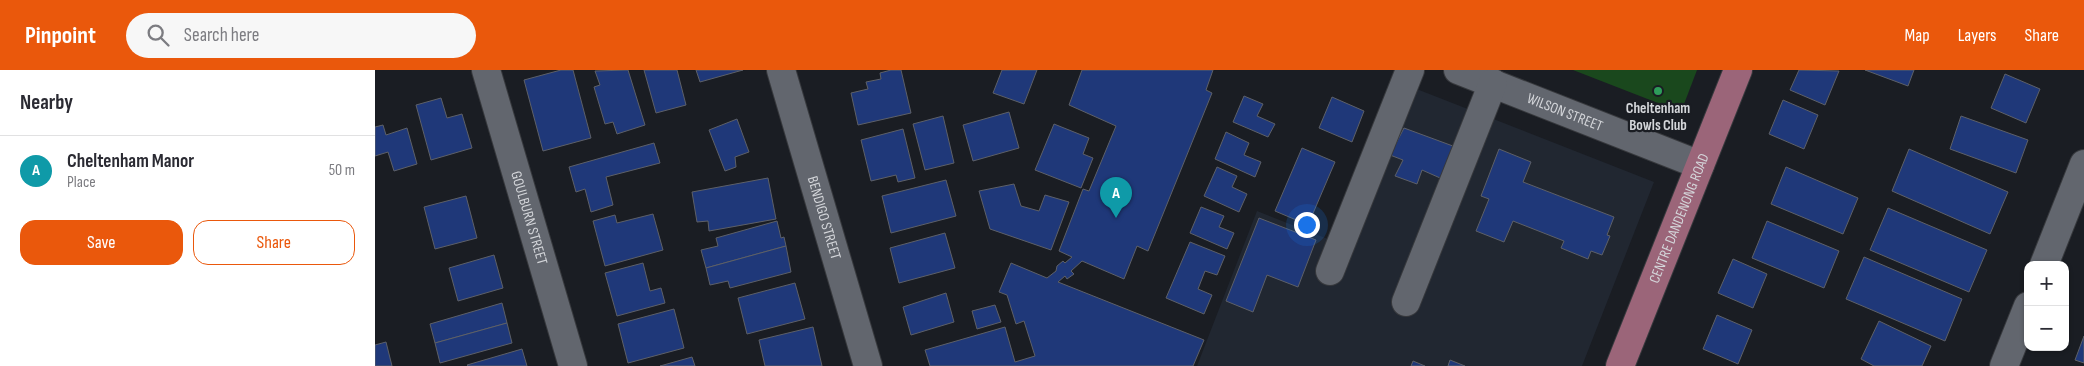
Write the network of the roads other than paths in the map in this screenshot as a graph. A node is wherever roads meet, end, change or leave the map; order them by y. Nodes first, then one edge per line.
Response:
1 (486, 70) edge
2 (781, 70) edge
3 (1410, 70) edge
4 (1458, 70) edge
5 (1738, 70) edge
6 (1493, 83) junction
7 (2084, 164) edge
8 (1700, 165) junction
9 (2046, 261) edge
10 (1330, 271) dead end
11 (1407, 302) dead end
12 (2024, 316) edge
13 (573, 366) edge
14 (868, 366) edge
15 (1620, 366) edge
16 (2004, 366) edge

1 - 13 street, GOULBURN STREET
2 - 14 street, BENDIGO STREET
3 - 10 street
4 - 6 street, WILSON STREET
5 - 8 main road, CENTRE DANDENONG ROAD
6 - 8 street, WILSON STREET
6 - 11 street
7 - 9 street
8 - 15 main road, CENTRE DANDENONG ROAD
12 - 16 street

